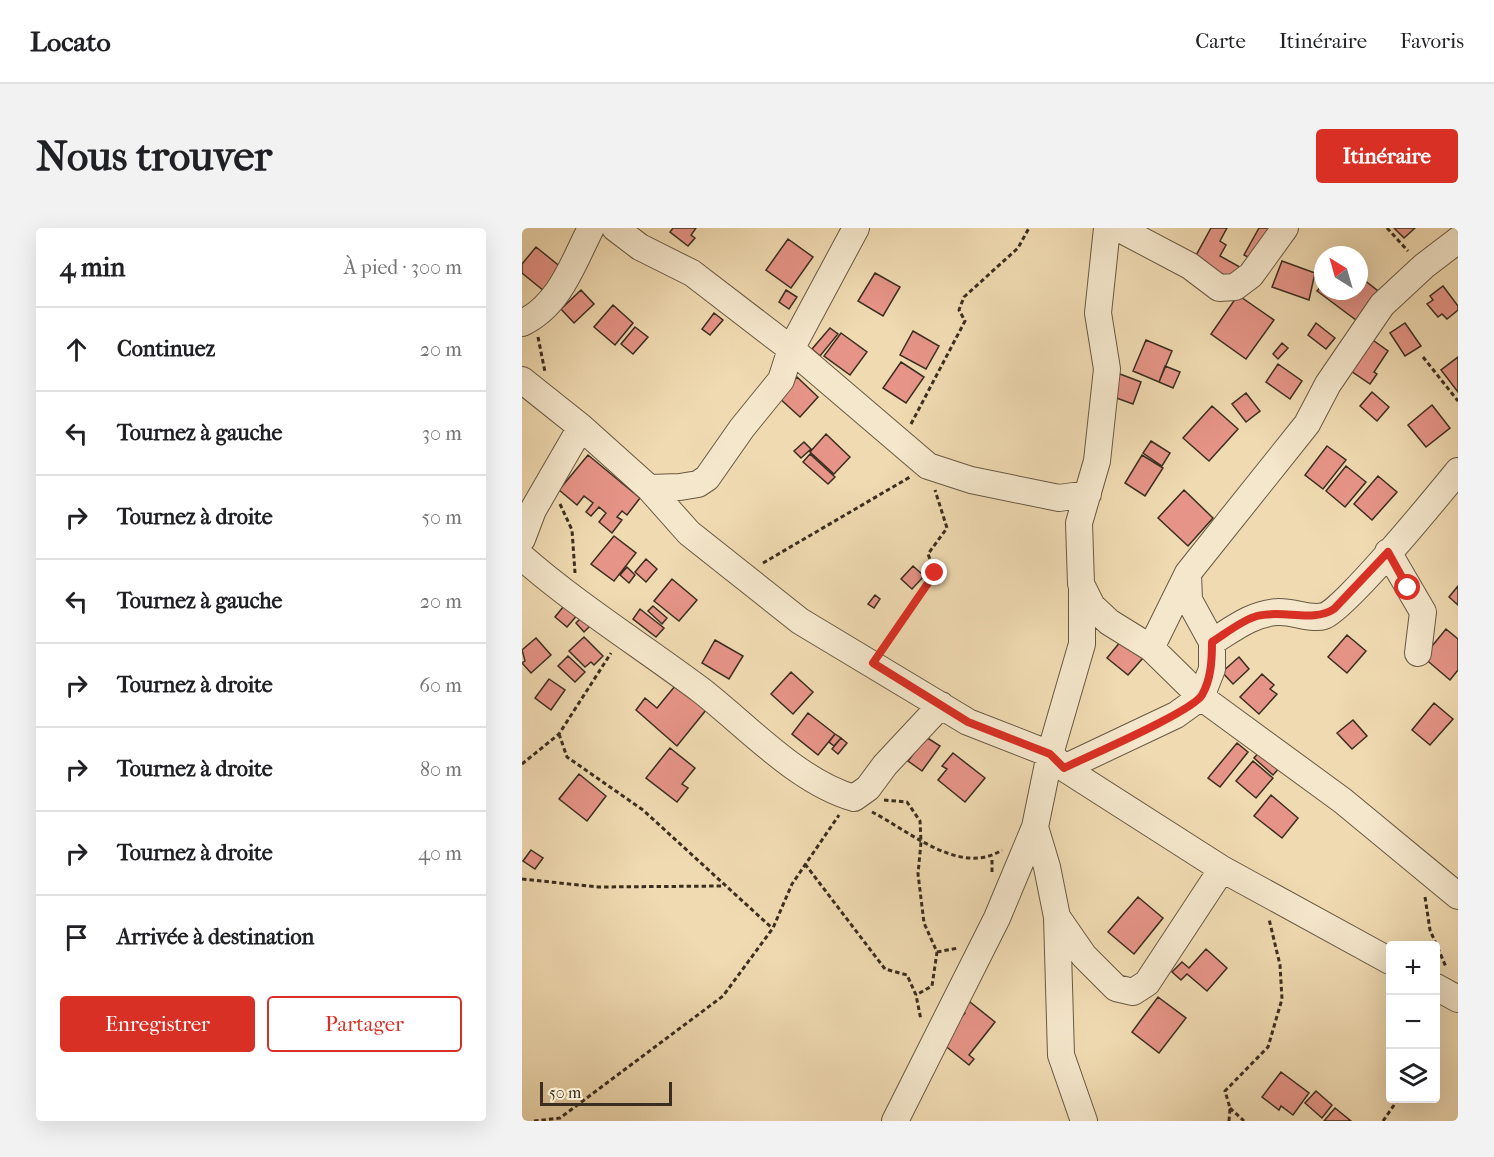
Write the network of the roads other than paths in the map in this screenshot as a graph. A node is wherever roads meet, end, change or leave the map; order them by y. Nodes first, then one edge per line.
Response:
1 (591, 228) edge
2 (615, 228) edge
3 (856, 228) edge
4 (1107, 228) edge
5 (1118, 228) edge
6 (1285, 228) edge
7 (1458, 240) edge
8 (528, 320) edge
9 (791, 349) junction
10 (522, 380) edge
11 (581, 426) junction
12 (1458, 471) edge
13 (550, 480) junction
14 (522, 486) edge
15 (649, 488) junction
16 (1088, 494) junction
17 (522, 539) edge
18 (1388, 552) junction
19 (522, 557) edge
20 (1188, 573) junction
21 (1082, 584) junction
22 (1212, 642) junction
23 (1151, 648) junction
24 (1418, 653) dead end
25 (1201, 697) junction
26 (941, 705) junction
27 (1057, 761) junction
28 (1035, 828) junction
29 (1222, 869) junction
30 (1458, 896) edge
31 (1057, 917) junction
32 (1386, 959) edge
33 (1442, 980) edge
34 (1458, 999) edge
35 (895, 1121) edge
36 (1084, 1121) edge

1 - 8 street
2 - 9 street
3 - 9 street
4 - 16 street
5 - 6 street
7 - 20 street
9 - 15 street
9 - 16 street
10 - 11 street
11 - 13 street
11 - 15 street
12 - 18 street
13 - 14 street
13 - 17 street
15 - 26 street
16 - 21 street
18 - 22 street
18 - 24 street
19 - 26 street
20 - 22 street
20 - 23 street
21 - 23 street
21 - 27 street
22 - 25 street
23 - 25 street
25 - 27 street
25 - 30 street
26 - 27 street
27 - 28 street
27 - 29 street
28 - 31 street
28 - 35 street
29 - 31 street
29 - 32 street
31 - 36 street
33 - 34 street

